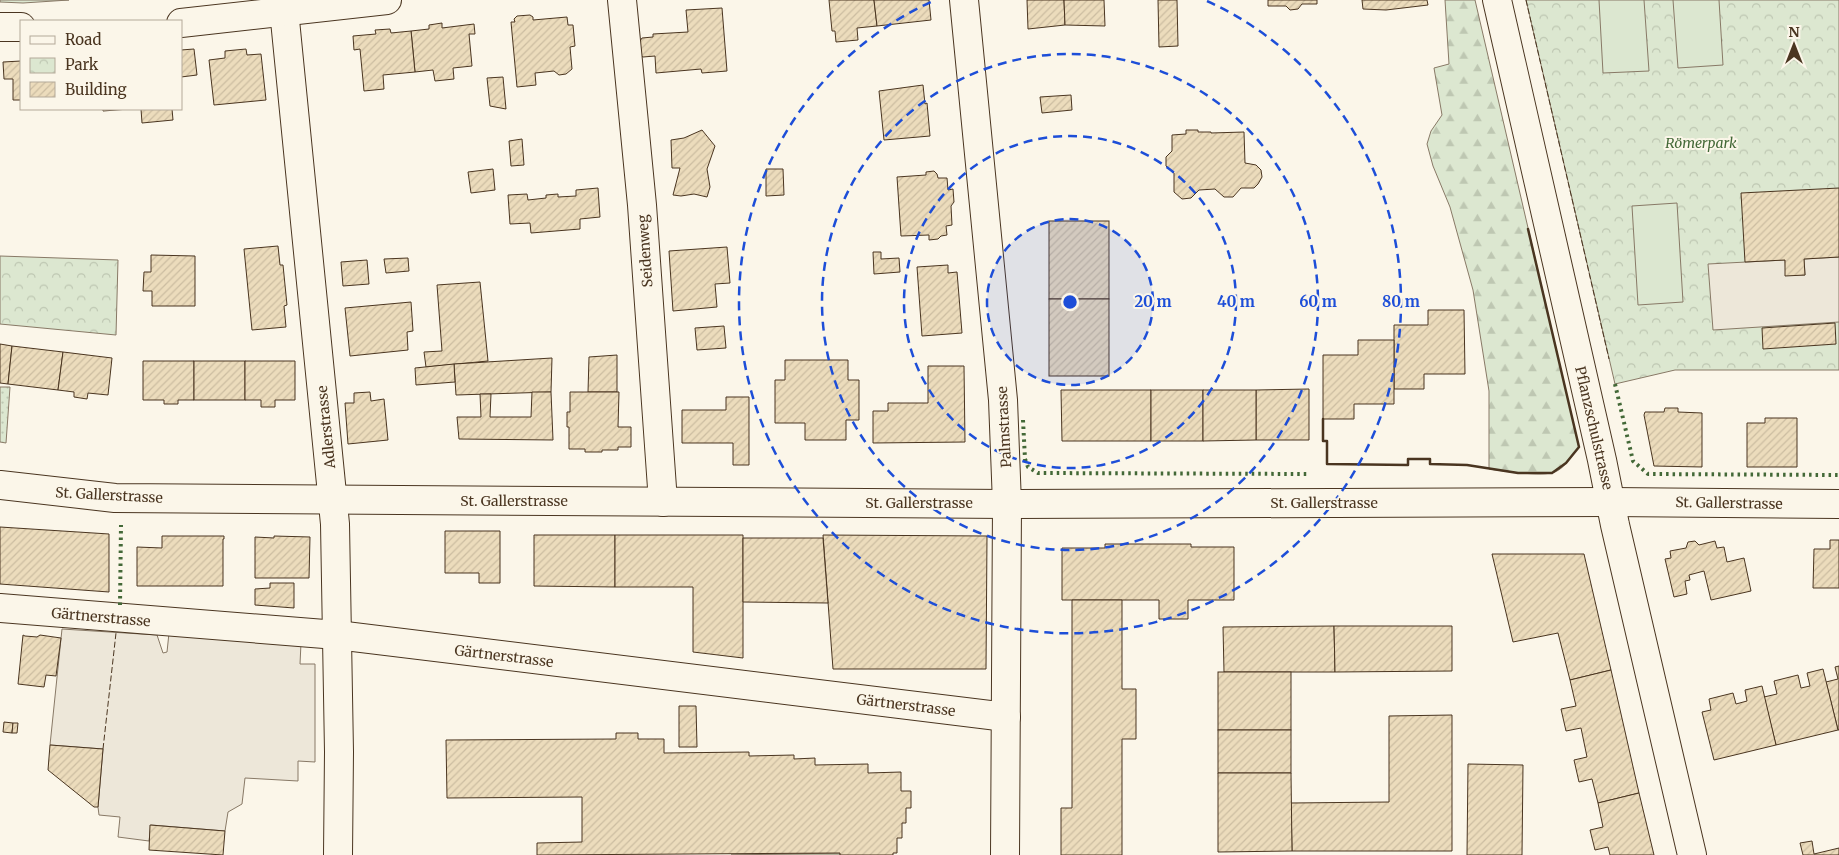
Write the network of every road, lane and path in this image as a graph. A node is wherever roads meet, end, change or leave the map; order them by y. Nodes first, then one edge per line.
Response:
1 (387, 0) edge
2 (622, 0) edge
3 (964, 0) edge
4 (1496, 0) edge
5 (283, 5) edge
6 (182, 23) edge
7 (0, 27) edge
8 (20, 28) edge
9 (0, 485) edge
10 (333, 500) junction
11 (663, 502) junction
12 (1611, 502) junction
13 (1007, 504) junction
14 (1839, 504) edge
15 (0, 608) edge
16 (337, 635) junction
17 (1006, 717) junction
18 (338, 855) edge
19 (1005, 855) edge
20 (1692, 855) edge

1 - 5 street
2 - 11 street, Seidenweg
3 - 13 street, Palmstrasse
4 - 12 street, Pflanzschulstrasse
5 - 6 street
5 - 10 street, Adlerstrasse
7 - 8 street
9 - 10 street, St. Gallerstrasse
10 - 11 street, St. Gallerstrasse
10 - 16 street, Adlerstrasse
11 - 13 street, St. Gallerstrasse
12 - 13 street, St. Gallerstrasse
12 - 14 street, St. Gallerstrasse
12 - 20 street, Pflanzschulstrasse
13 - 17 street, Palmstrasse
15 - 16 street, Gärtnerstrasse
16 - 17 street, Gärtnerstrasse
16 - 18 street, Adlerstrasse
17 - 19 street, Palmstrasse

